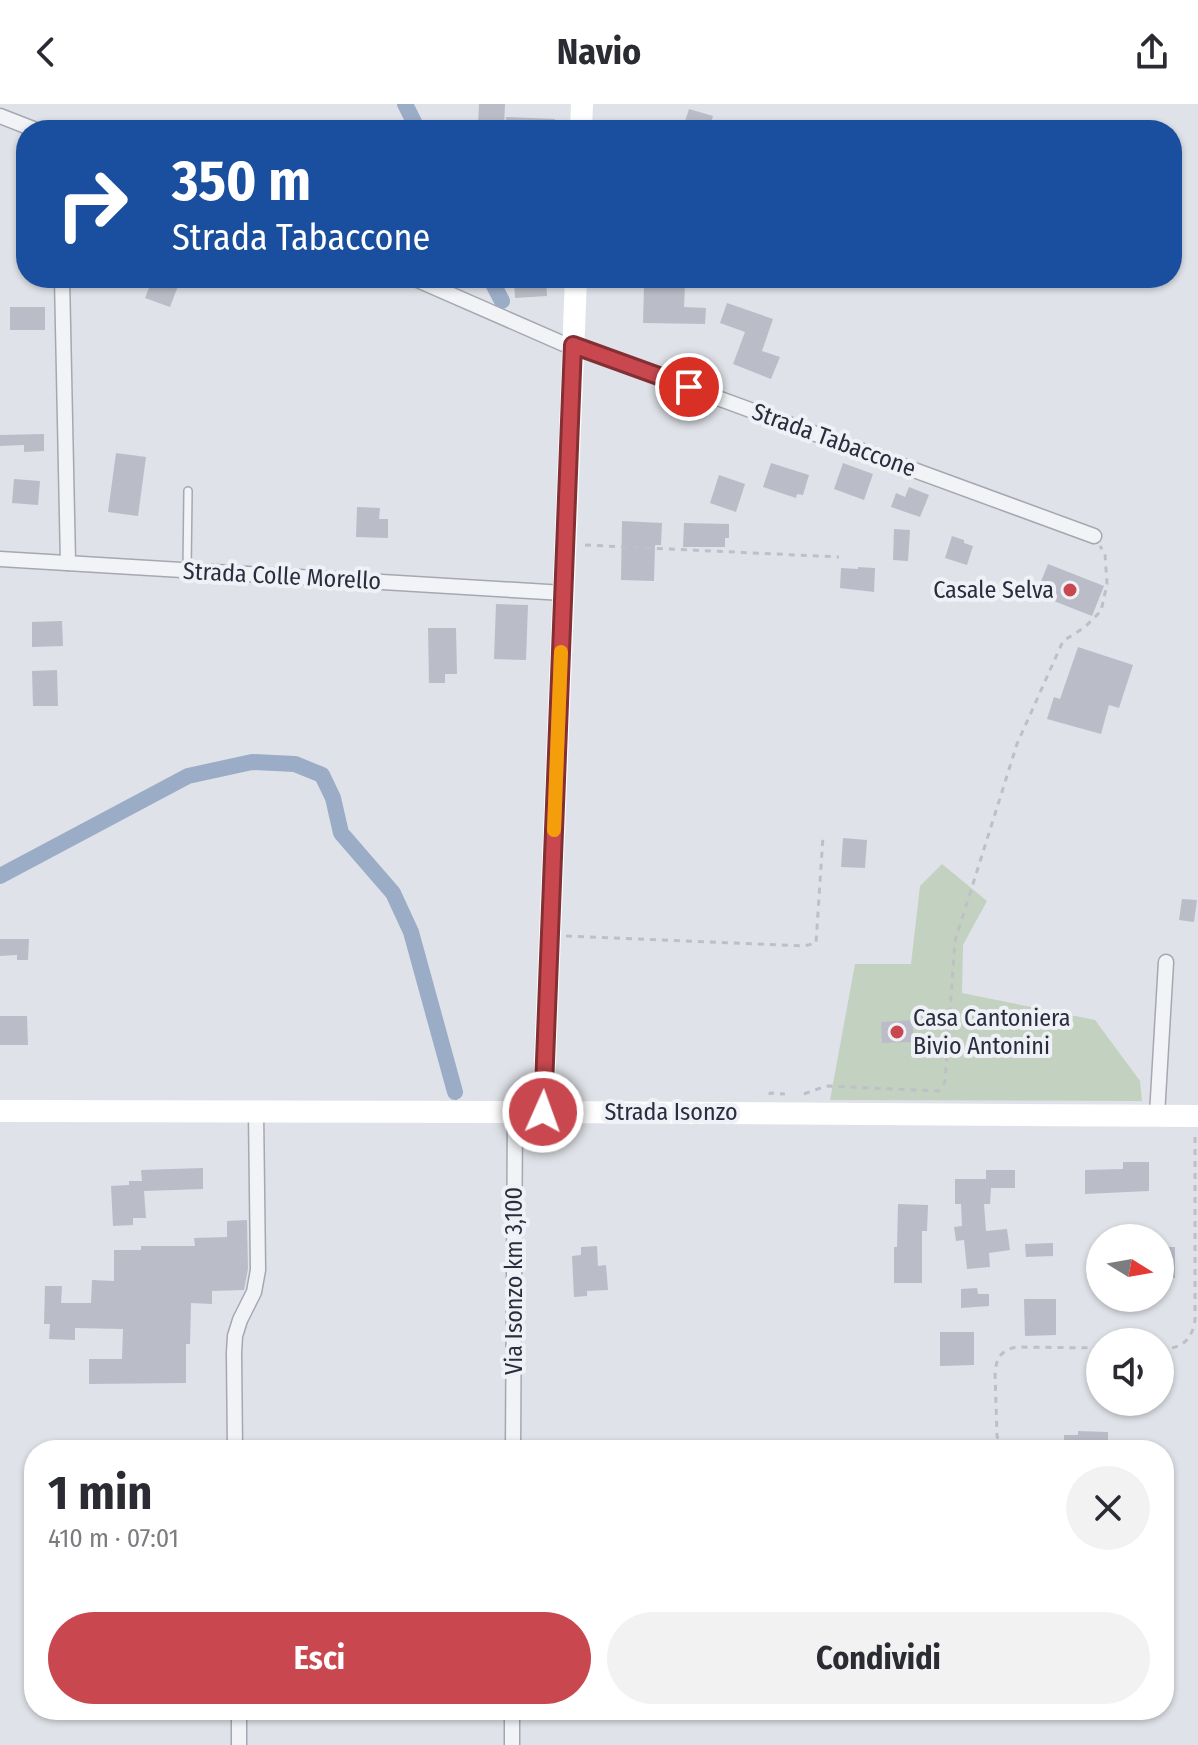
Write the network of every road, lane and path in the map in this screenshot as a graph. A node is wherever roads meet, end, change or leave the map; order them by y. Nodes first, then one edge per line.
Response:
1 (62, 288) edge
2 (436, 288) edge
3 (576, 288) edge
4 (573, 347) junction
5 (188, 491) dead end
6 (1094, 536) joint
7 (565, 544) junction
8 (839, 557) dead end
9 (0, 559) edge
10 (68, 563) junction
11 (187, 571) junction
12 (564, 593) junction
13 (823, 836) dead end
14 (550, 935) junction
15 (1166, 962) dead end
16 (786, 1094) dead end
17 (801, 1095) dead end
18 (0, 1111) edge
19 (256, 1111) junction
20 (515, 1112) junction
21 (543, 1112) junction
22 (770, 1113) junction
23 (1157, 1115) junction
24 (1196, 1116) edge
25 (1086, 1348) edge
26 (1174, 1348) edge
27 (235, 1440) edge
28 (513, 1440) edge
29 (998, 1440) edge
30 (239, 1720) edge
31 (512, 1720) edge
32 (239, 1745) edge
33 (512, 1745) edge

1 - 10 street
2 - 4 street, Strada Tabaccone
3 - 4 main road
4 - 6 street, Strada Tabaccone
4 - 7 main road
5 - 11 lane
6 - 17 path
7 - 8 path
7 - 12 main road
9 - 10 street, Strada Colle Morello
10 - 11 street, Strada Colle Morello
11 - 12 street, Strada Colle Morello
12 - 14 main road
13 - 14 path
14 - 21 main road
15 - 23 street
16 - 22 path
18 - 19 main road, Strada Isonzo
19 - 20 main road, Strada Isonzo
19 - 27 street
20 - 21 main road, Strada Isonzo
20 - 28 street, Via Isonzo km 3,100
21 - 22 main road, Strada Isonzo
22 - 23 main road, Strada Isonzo
23 - 24 main road, Strada Isonzo
24 - 26 path
25 - 29 path
30 - 32 street
31 - 33 street

